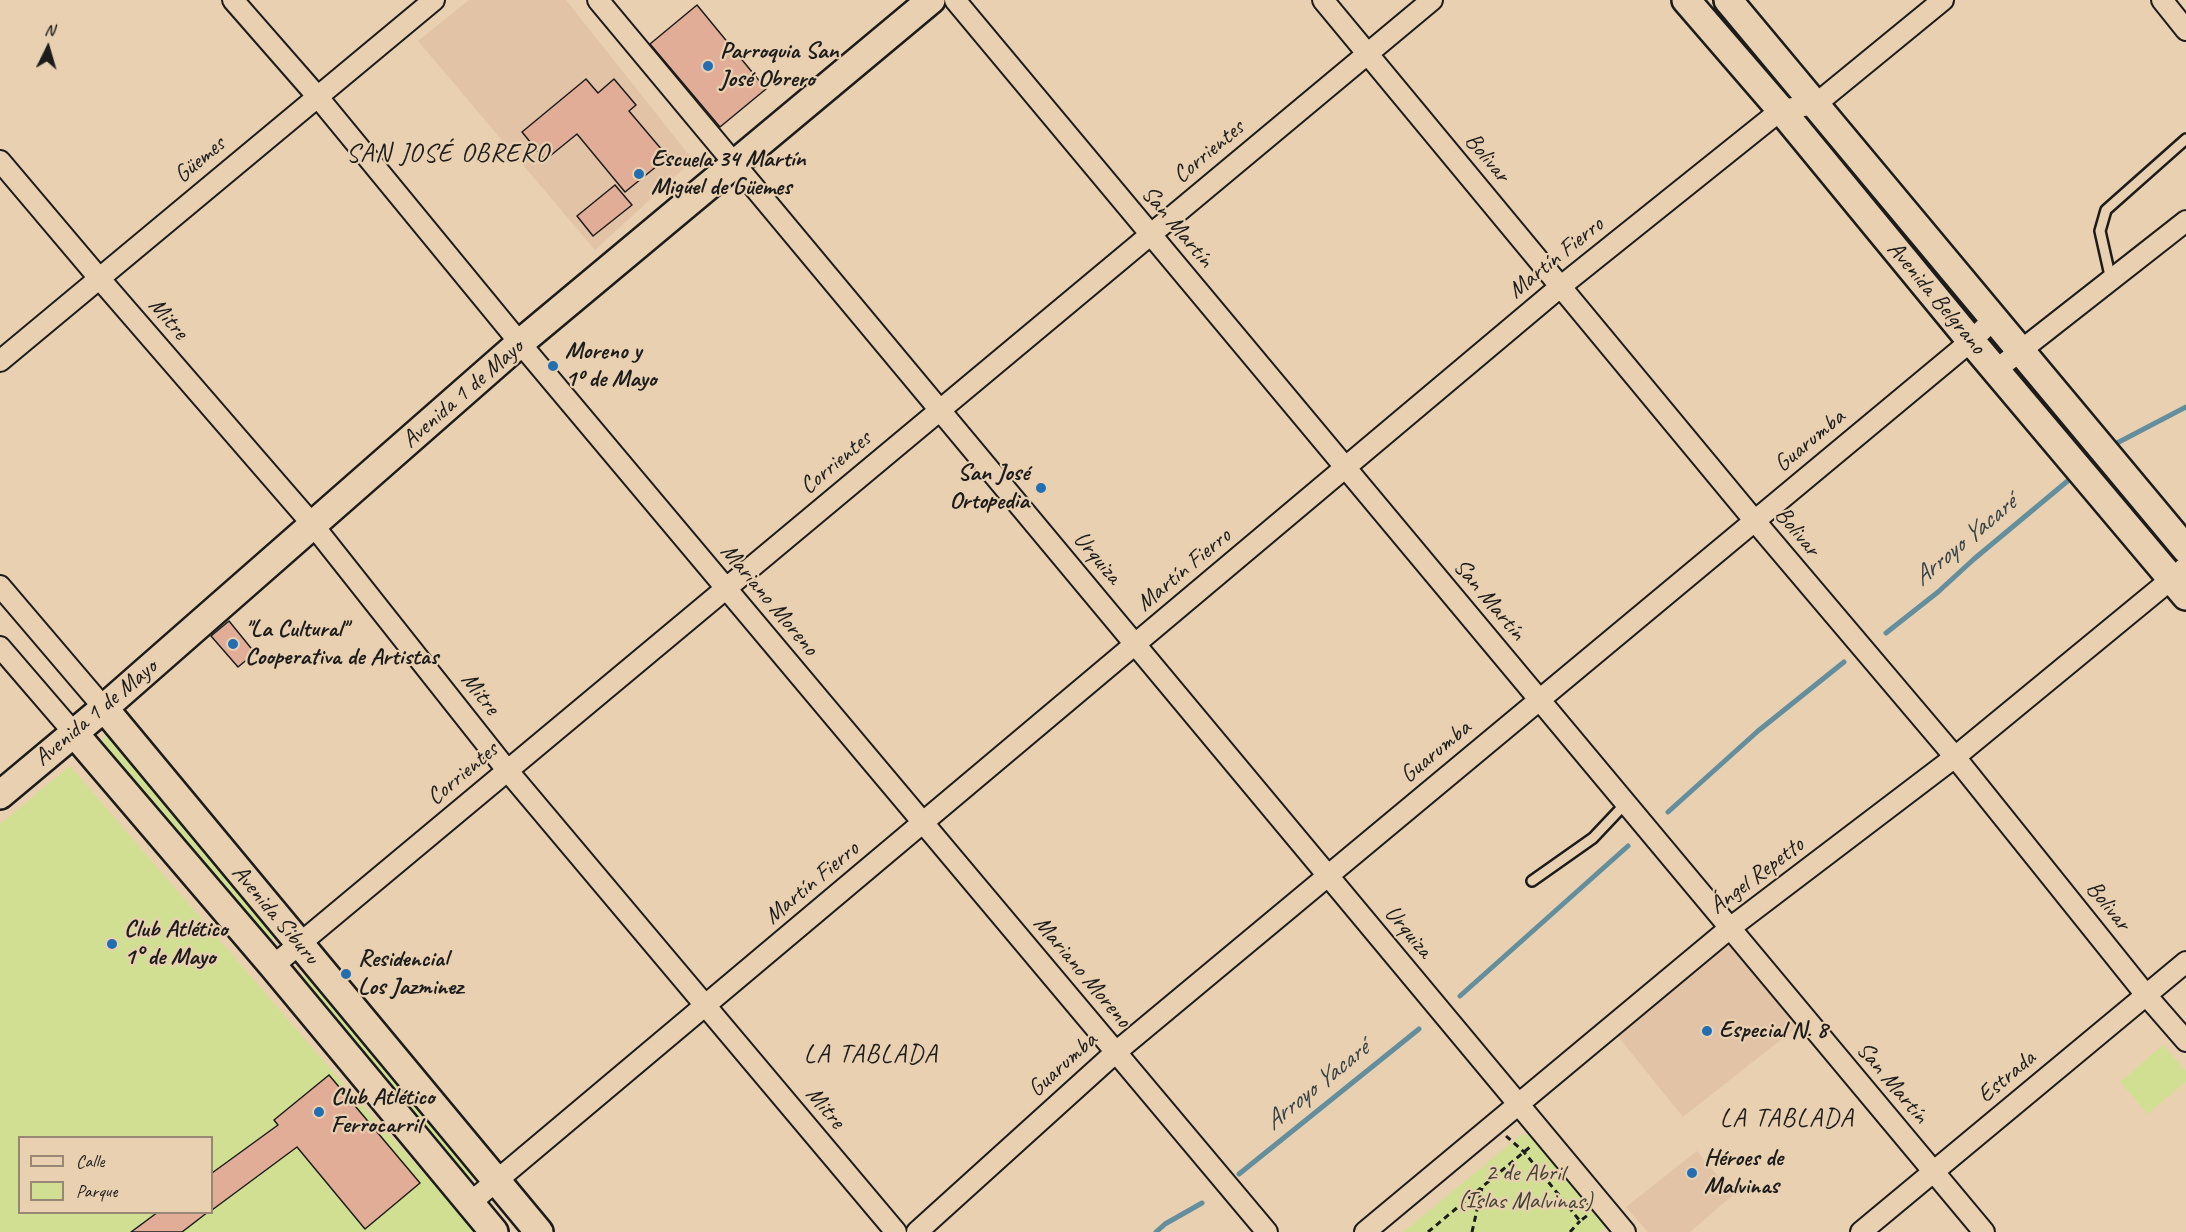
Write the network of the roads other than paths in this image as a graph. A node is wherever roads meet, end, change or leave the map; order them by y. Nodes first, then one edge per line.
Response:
1 (233, 0) edge
2 (434, 0) edge
3 (598, 0) edge
4 (931, 0) edge
5 (955, 0) edge
6 (1323, 0) edge
7 (1432, 0) edge
8 (1686, 0) edge
9 (1728, 0) edge
10 (1943, 0) edge
11 (2162, 0) edge
12 (2186, 30) edge
13 (1368, 53) junction
14 (317, 96) junction
15 (1816, 104) junction
16 (1781, 110) junction
17 (2186, 139) edge
18 (0, 160) edge
19 (735, 164) junction
20 (2186, 222) edge
21 (1150, 234) junction
22 (99, 278) junction
23 (2111, 280) junction
24 (1560, 287) junction
25 (1994, 319) junction
26 (1971, 341) junction
27 (520, 343) junction
28 (2019, 350) junction
29 (0, 361) edge
30 (1996, 370) junction
31 (940, 410) junction
32 (1345, 468) junction
33 (1754, 520) junction
34 (314, 525) junction
35 (2186, 549) edge
36 (2181, 581) edge
37 (0, 586) edge
38 (726, 588) junction
39 (1135, 644) junction
40 (0, 647) edge
41 (1539, 699) junction
42 (104, 708) junction
43 (74, 733) junction
44 (1955, 757) junction
45 (507, 770) junction
46 (0, 795) edge
47 (1626, 803) junction
48 (923, 822) junction
49 (1328, 875) junction
50 (1532, 881) dead end
51 (1730, 928) junction
52 (300, 943) junction
53 (2186, 962) edge
54 (273, 966) junction
55 (2146, 995) junction
56 (705, 1006) junction
57 (2186, 1041) edge
58 (1116, 1052) junction
59 (1518, 1104) junction
60 (1933, 1172) junction
61 (496, 1181) junction
62 (470, 1203) junction
63 (494, 1232) edge
64 (539, 1232) edge
65 (896, 1232) edge
66 (917, 1232) edge
67 (1267, 1232) edge
68 (1365, 1232) edge
69 (1624, 1232) edge
70 (1861, 1232) edge
71 (1983, 1232) edge

1 - 14 street, Mariano Moreno
2 - 14 street, Güemes
3 - 19 street, Urquiza
4 - 19 main road, Avenida 1 de Mayo
5 - 21 street, San Martín
6 - 13 street, Bolivar
7 - 13 street, Corrientes
8 - 16 main road, Avenida Belgrano
9 - 15 main road, Avenida Belgrano
10 - 15 street, Martín Fierro
11 - 12 street
13 - 21 street, Corrientes
13 - 24 street, Bolivar
14 - 22 street, Güemes
14 - 27 street, Mariano Moreno
15 - 16 street, Martín Fierro
15 - 25 main road, Avenida Belgrano
16 - 24 street, Martín Fierro
16 - 26 main road, Avenida Belgrano
17 - 23 lane
18 - 22 street, Mitre
19 - 27 main road, Avenida 1 de Mayo
19 - 31 street, Urquiza
20 - 23 street
21 - 31 street, Corrientes
21 - 32 street, San Martín
22 - 29 street, Güemes
22 - 34 street, Mitre
23 - 28 street
24 - 32 street, Martín Fierro
24 - 33 street, Bolivar
25 - 26 street, Guarumba
25 - 28 main road, Avenida Belgrano
26 - 30 main road, Avenida Belgrano
26 - 33 street, Guarumba
27 - 34 main road, Avenida 1 de Mayo
27 - 38 street, Mariano Moreno
28 - 30 street
28 - 35 main road, Avenida Belgrano
30 - 36 main road, Avenida Belgrano
31 - 38 street, Corrientes
31 - 39 street, Urquiza
32 - 39 street, Martín Fierro
32 - 41 street, San Martín
33 - 41 street, Guarumba
33 - 44 street, Bolivar
34 - 42 main road, Avenida 1 de Mayo
34 - 45 street, Mitre
36 - 44 street, Ángel Repetto
37 - 42 street
38 - 45 street, Corrientes
38 - 48 street, Mariano Moreno
39 - 48 street, Martín Fierro
39 - 49 street, Urquiza
40 - 43 street
41 - 47 street, San Martín
41 - 49 street, Guarumba
42 - 43 main road, Avenida 1 de Mayo
42 - 52 main road, Avenida Siburu
43 - 46 main road, Avenida 1 de Mayo
43 - 54 main road, Avenida Siburu
44 - 51 street, Ángel Repetto
44 - 55 street, Bolivar
45 - 52 street, Corrientes
45 - 56 street, Mitre
47 - 50 lane
47 - 51 street, San Martín
48 - 56 street, Martín Fierro
48 - 58 street, Mariano Moreno
49 - 58 street, Guarumba
49 - 59 street, Urquiza
51 - 59 street, Ángel Repetto
51 - 60 street, San Martín
52 - 54 street, Corrientes
52 - 61 main road, Avenida Siburu
53 - 55 street, Estrada
54 - 62 main road, Avenida Siburu
55 - 57 street, Bolivar
55 - 60 street, Estrada
56 - 61 street, Martín Fierro
56 - 65 street, Mitre
58 - 66 street, Guarumba
58 - 67 street, Mariano Moreno
59 - 68 street, Ángel Repetto
59 - 69 street, Urquiza
60 - 70 street, Estrada
60 - 71 street, San Martín
61 - 62 street, Martín Fierro
61 - 64 main road, Avenida Siburu
62 - 63 main road, Avenida Siburu

